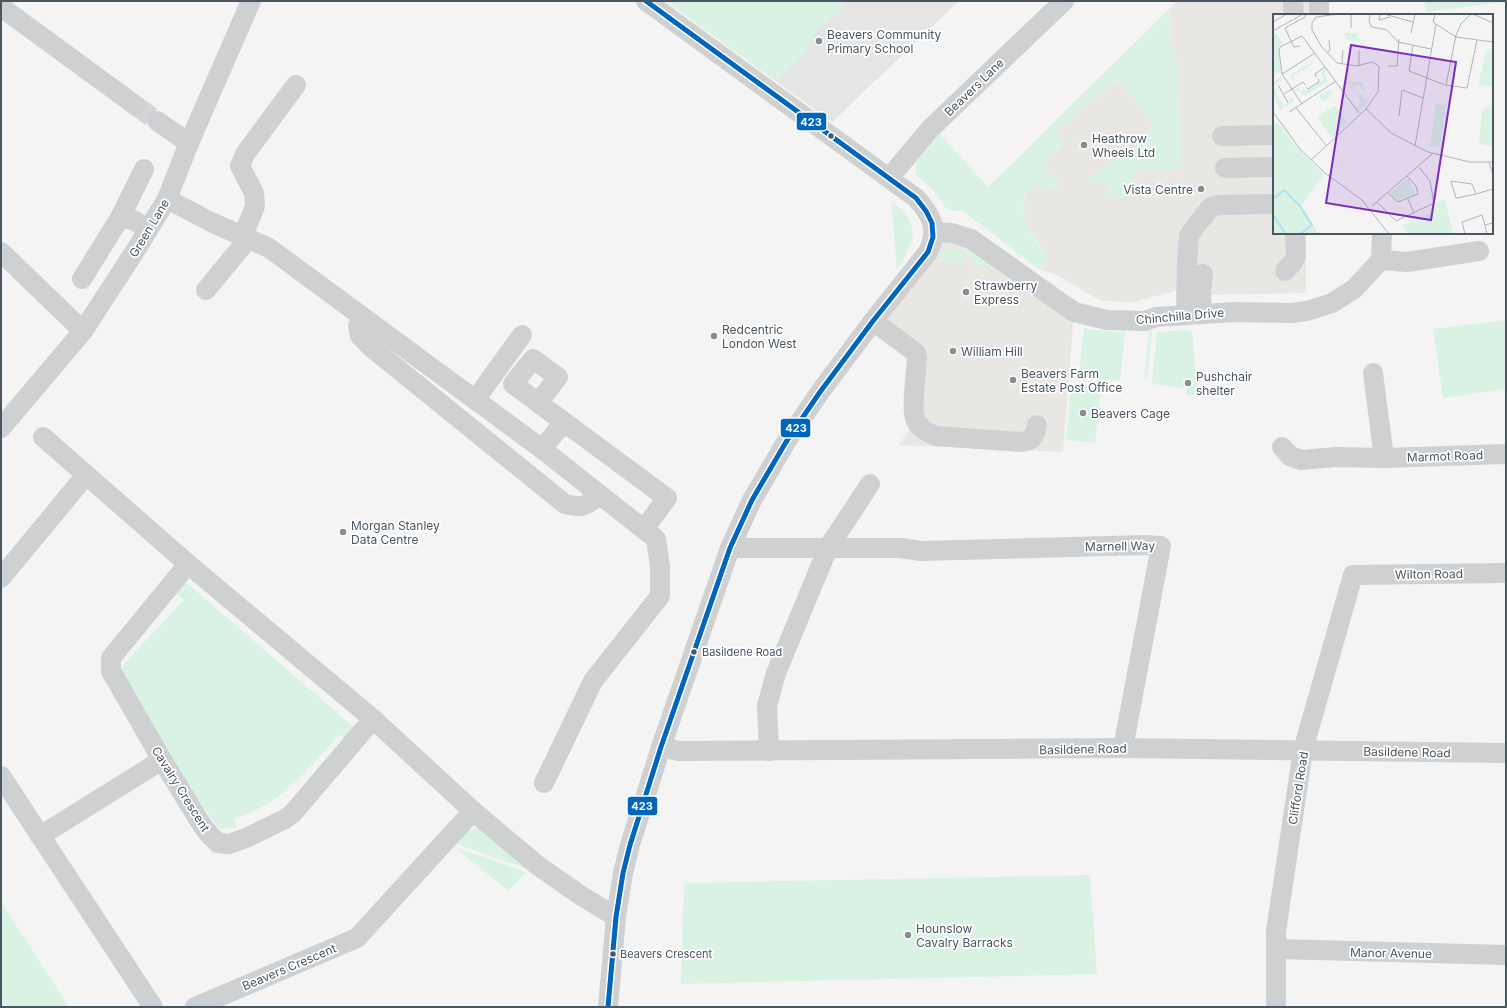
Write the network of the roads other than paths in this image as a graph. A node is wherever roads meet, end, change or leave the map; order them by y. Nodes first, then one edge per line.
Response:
1 (251, 1) edge
2 (646, 1) edge
3 (1064, 1) edge
4 (1293, 1) edge
5 (1319, 1) edge
6 (1, 7) edge
7 (1294, 14) edge
8 (1319, 14) edge
9 (296, 85) dead end
10 (135, 105) tunnel mouth
11 (157, 121) tunnel mouth
12 (1273, 135) edge
13 (1222, 136) dead end
14 (189, 142) junction
15 (1273, 167) edge
16 (1225, 168) dead end
17 (144, 169) dead end
18 (889, 178) junction
19 (167, 199) junction
20 (1273, 204) edge
21 (121, 216) junction
22 (148, 230) junction
23 (934, 232) junction
24 (1295, 234) edge
25 (1382, 234) edge
26 (245, 238) junction
27 (1479, 251) dead end
28 (1, 252) edge
29 (1381, 260) junction
30 (1284, 271) dead end
31 (82, 279) dead end
32 (206, 290) dead end
33 (1194, 314) junction
34 (363, 318) junction
35 (873, 321) junction
36 (83, 331) junction
37 (522, 335) dead end
38 (1373, 373) dead end
39 (475, 400) junction
40 (538, 403) dead end
41 (564, 422) junction
42 (1037, 425) dead end
43 (1, 428) edge
44 (43, 437) dead end
45 (1282, 447) dead end
46 (542, 449) junction
47 (1506, 454) edge
48 (1384, 458) junction
49 (86, 475) junction
50 (870, 484) dead end
51 (599, 494) junction
52 (644, 529) junction
53 (730, 548) junction
54 (828, 548) junction
55 (188, 564) junction
56 (1506, 573) edge
57 (1352, 575) joint
58 (1, 578) edge
59 (373, 719) junction
60 (660, 747) junction
61 (1123, 748) junction
62 (1303, 750) junction
63 (769, 751) junction
64 (1506, 753) edge
65 (162, 760) junction
66 (1, 776) edge
67 (544, 783) dead end
68 (473, 812) junction
69 (40, 836) junction
70 (616, 917) junction
71 (1276, 949) junction
72 (1506, 955) edge
73 (153, 1007) edge
74 (196, 1007) edge
75 (608, 1007) edge
76 (1276, 1007) edge

1 - 14 street, Green Lane
2 - 18 street
3 - 18 street, Beavers Lane
4 - 7 street
5 - 8 street
6 - 10 street
9 - 26 street
11 - 14 street
12 - 13 street
14 - 19 street, Green Lane
15 - 16 street
17 - 21 street
18 - 23 street
19 - 22 street, Green Lane
19 - 26 street
20 - 33 street
21 - 22 street
21 - 31 street
22 - 36 street, Green Lane
23 - 33 street, Chinchilla Drive
23 - 35 street
24 - 30 street
25 - 29 street
26 - 32 street
26 - 34 street
27 - 29 street
28 - 36 street
29 - 33 street, Chinchilla Drive
34 - 39 street
34 - 51 street
35 - 42 street
35 - 53 street
36 - 43 street, Green Lane
37 - 39 street
38 - 48 street
39 - 46 street
40 - 41 street
41 - 46 street
41 - 52 street
44 - 49 street
45 - 48 street, Marmot Road
46 - 51 street
47 - 48 street, Marmot Road
49 - 55 street
49 - 58 street
50 - 54 street
51 - 52 street
52 - 67 street
53 - 54 street
53 - 60 street
54 - 61 street, Marnell Way
54 - 63 street
55 - 59 street
55 - 65 street, Cavalry Crescent
56 - 57 street, Wilton Road
57 - 62 street, Clifford Road
59 - 65 street, Cavalry Crescent
59 - 68 street
60 - 63 street, Basildene Road
60 - 70 street
61 - 62 street, Basildene Road
61 - 63 street, Basildene Road
62 - 64 street, Basildene Road
62 - 71 street, Clifford Road
65 - 69 street
66 - 69 street
68 - 70 street
68 - 74 street, Beavers Crescent
69 - 73 street
70 - 75 street
71 - 72 street, Manor Avenue
71 - 76 street, Clifford Road

